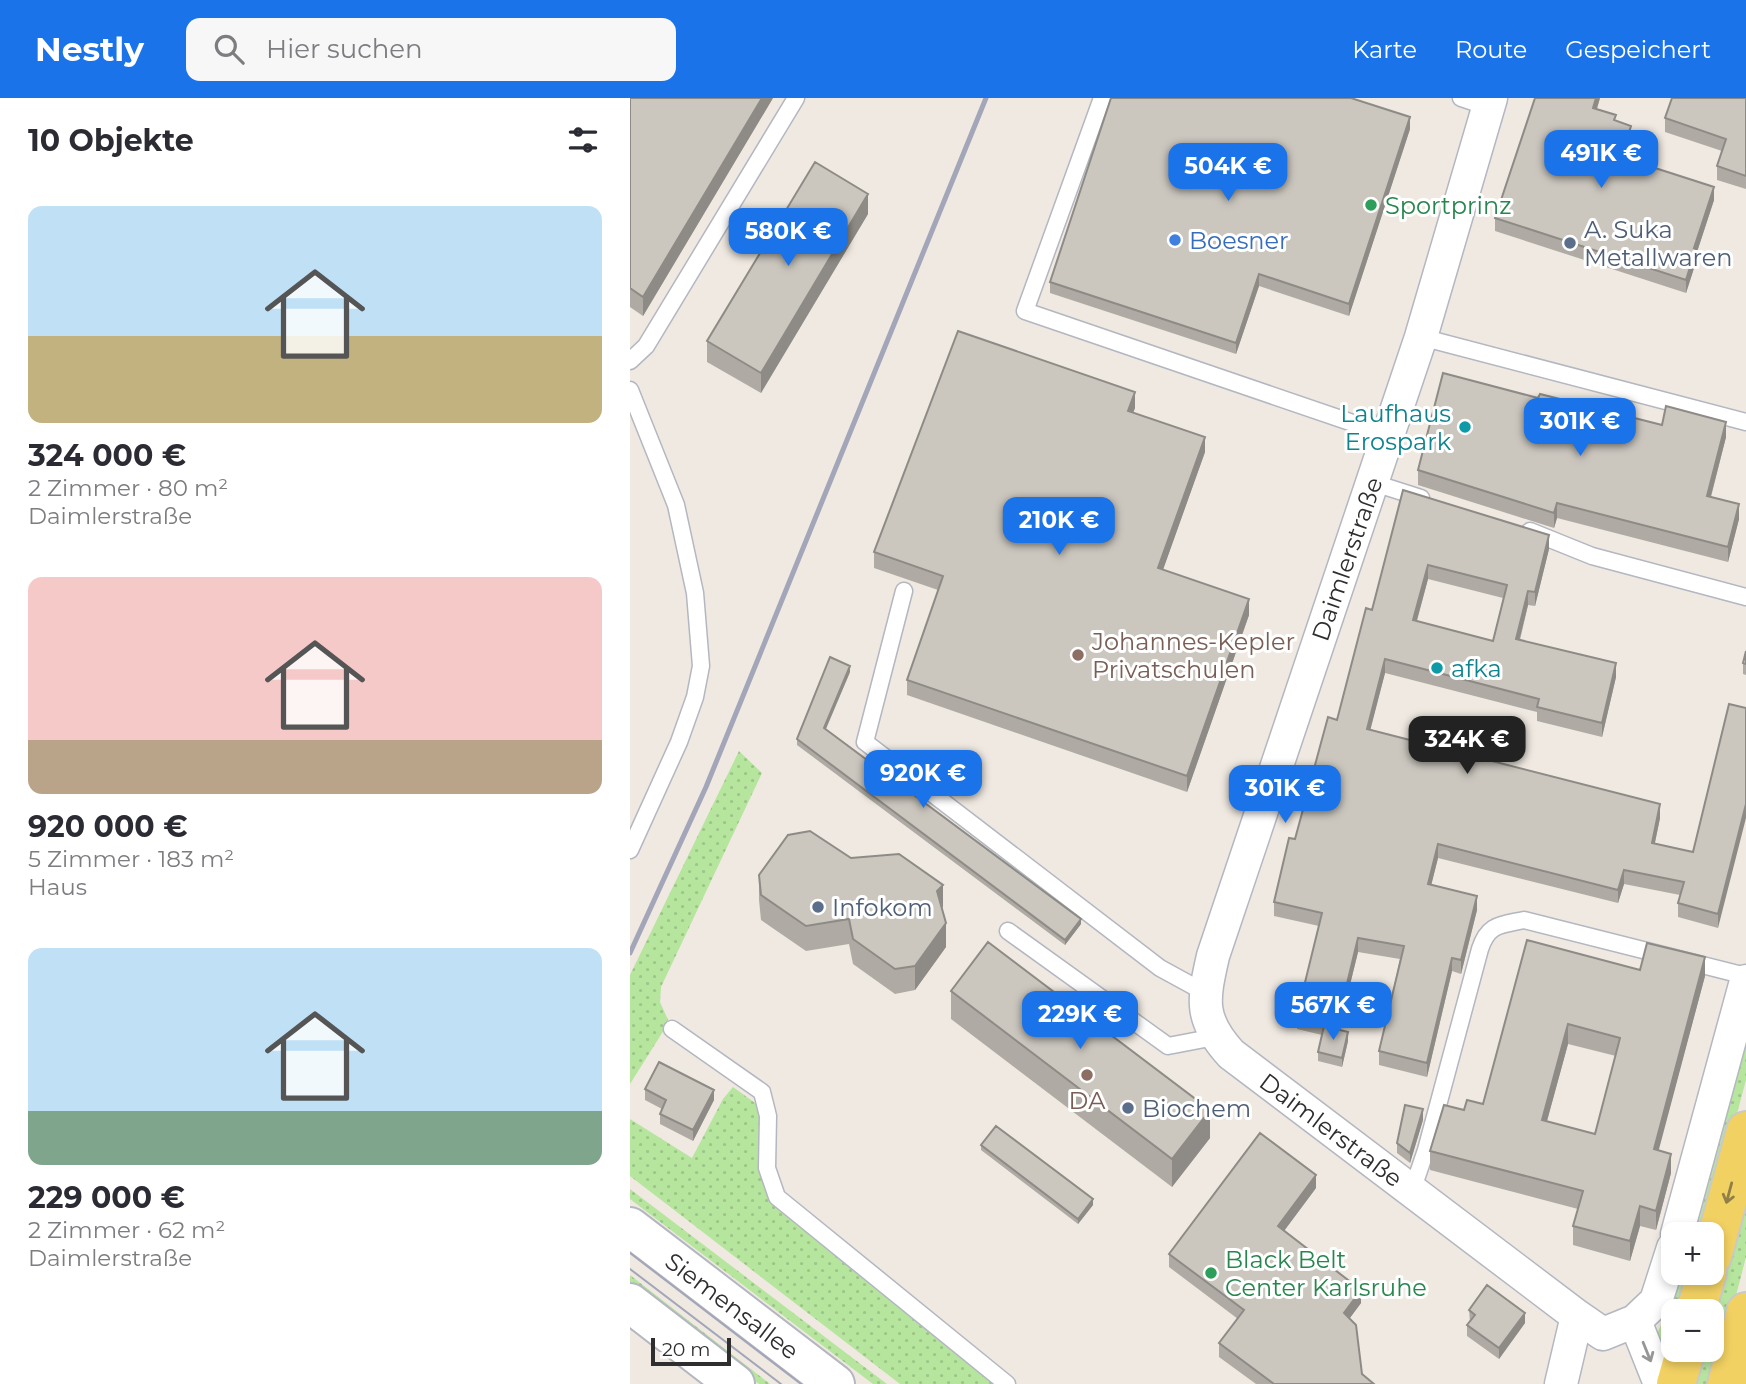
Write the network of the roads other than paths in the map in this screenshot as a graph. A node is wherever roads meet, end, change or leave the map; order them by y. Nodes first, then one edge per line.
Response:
1 (796, 98) edge
2 (1101, 98) edge
3 (1480, 101) edge
4 (1421, 337) junction
5 (630, 361) edge
6 (630, 390) edge
7 (1746, 422) edge
8 (1388, 435) junction
9 (1374, 483) junction
10 (1438, 503) edge
11 (1516, 526) edge
12 (904, 591) dead end
13 (1746, 597) edge
14 (630, 850) edge
15 (1008, 931) dead end
16 (1746, 979) edge
17 (1204, 992) junction
18 (672, 1029) dead end
19 (1215, 1037) junction
20 (1746, 1131) edge
21 (1412, 1191) junction
22 (1680, 1222) edge
23 (1721, 1222) edge
24 (630, 1227) edge
25 (1661, 1285) edge
26 (630, 1303) edge
27 (1746, 1312) edge
28 (1577, 1317) junction
29 (1635, 1321) junction
30 (1682, 1362) edge
31 (735, 1384) edge
32 (835, 1384) edge
33 (1007, 1384) edge
34 (1561, 1384) edge
35 (1660, 1384) edge
36 (1676, 1384) edge
37 (1727, 1384) edge

1 - 5 lane
2 - 8 lane
3 - 4 street, Daimlerstraße
4 - 7 lane
4 - 8 street, Daimlerstraße
6 - 14 lane
8 - 9 street, Daimlerstraße
9 - 10 lane
9 - 17 street, Daimlerstraße
11 - 13 lane
12 - 17 lane
15 - 19 lane
16 - 21 lane
16 - 22 street
17 - 19 street, Daimlerstraße
18 - 33 lane
19 - 21 street, Daimlerstraße
20 -> 23 main road
21 - 28 street, Daimlerstraße
24 - 32 main road, Siemensallee
25 - 29 street
26 - 31 main road
27 - 37 main road
28 - 29 street, Daimlerstraße
28 - 34 street
29 -> 35 street
30 - 36 main road

